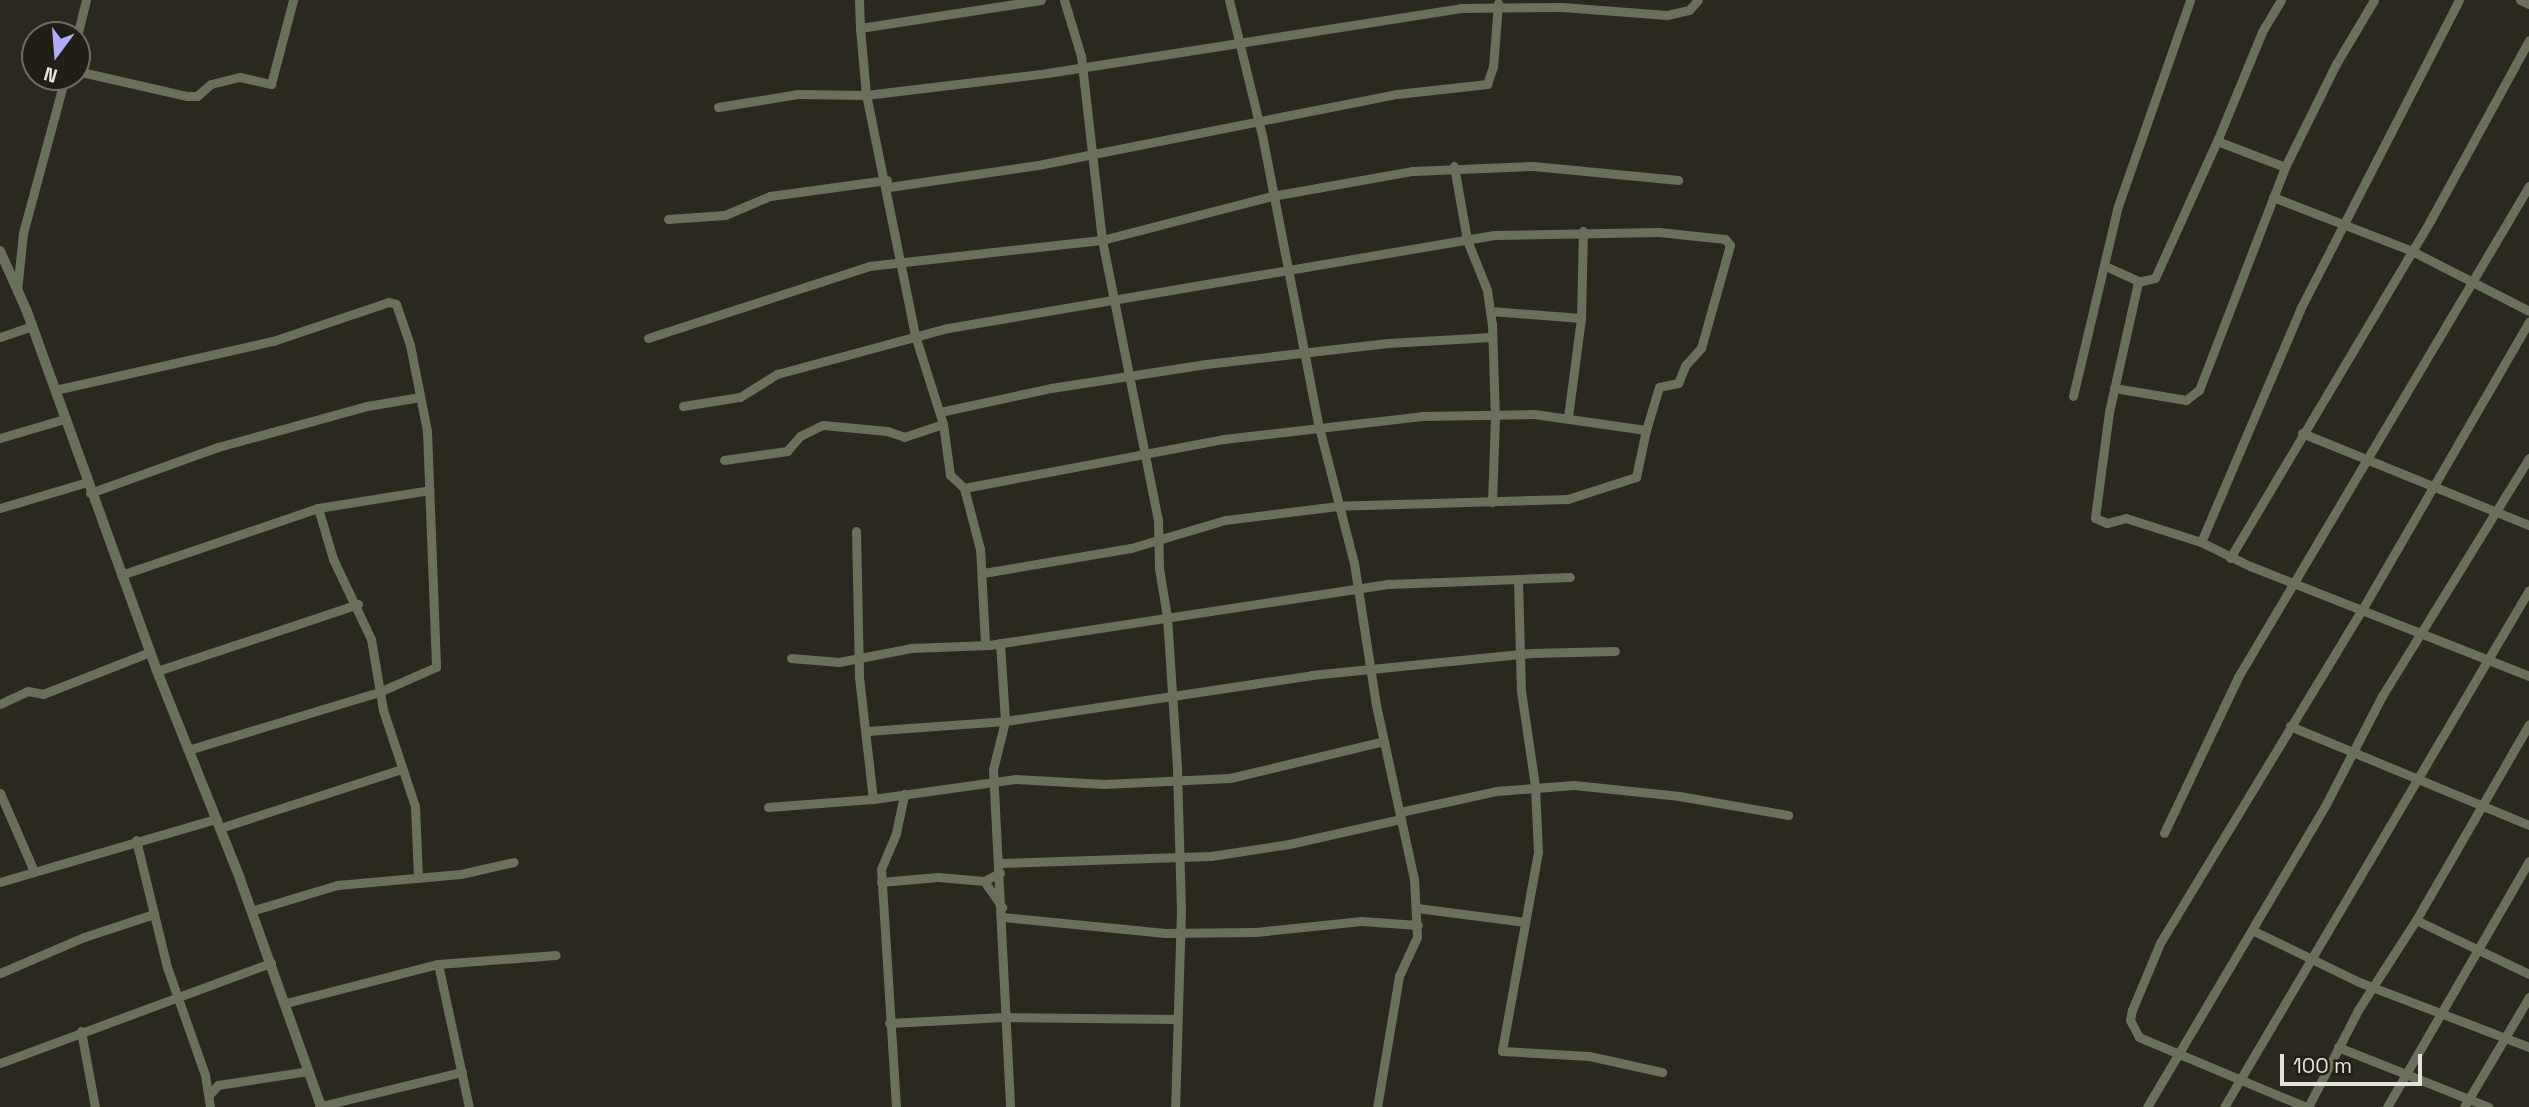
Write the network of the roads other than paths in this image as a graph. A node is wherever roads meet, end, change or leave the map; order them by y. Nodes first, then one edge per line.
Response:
1 (86, 0) edge
2 (293, 0) edge
3 (859, 0) edge
4 (1041, 0) edge
5 (1064, 0) edge
6 (1229, 0) edge
7 (1698, 0) edge
8 (2190, 0) edge
9 (2281, 0) edge
10 (2374, 0) edge
11 (2459, 0) edge
12 (2520, 0) edge
13 (1498, 3) edge
14 (2529, 4) edge
15 (81, 21) edge
16 (860, 28) junction
17 (2529, 40) edge
18 (1241, 43) junction
19 (1083, 68) junction
20 (91, 74) edge
21 (61, 91) edge
22 (866, 96) junction
23 (718, 107) dead end
24 (1260, 122) junction
25 (2217, 141) junction
26 (1092, 154) junction
27 (1454, 166) junction
28 (2286, 167) junction
29 (1678, 180) dead end
30 (888, 184) junction
31 (2529, 186) edge
32 (1272, 196) junction
33 (2273, 197) junction
34 (668, 219) dead end
35 (2342, 223) junction
36 (1583, 232) junction
37 (1102, 240) junction
38 (1467, 240) junction
39 (0, 251) edge
40 (2412, 251) junction
41 (903, 263) junction
42 (2105, 266) junction
43 (3, 267) edge
44 (1287, 272) junction
45 (2139, 281) junction
46 (2473, 281) junction
47 (17, 296) junction
48 (1115, 300) junction
49 (1490, 311) junction
50 (2529, 311) edge
51 (1581, 318) junction
52 (2529, 322) edge
53 (32, 326) junction
54 (915, 335) junction
55 (0, 337) edge
56 (1492, 337) junction
57 (648, 338) dead end
58 (1303, 355) junction
59 (1130, 378) junction
60 (2114, 388) junction
61 (55, 390) junction
62 (2073, 396) dead end
63 (420, 397) junction
64 (683, 405) dead end
65 (940, 412) junction
66 (1495, 417) junction
67 (1567, 417) junction
68 (64, 419) junction
69 (943, 424) junction
70 (1319, 427) junction
71 (1646, 429) junction
72 (2302, 433) junction
73 (0, 438) edge
74 (1145, 454) junction
75 (2529, 458) edge
76 (724, 460) dead end
77 (2363, 461) junction
78 (88, 487) junction
79 (964, 488) junction
80 (2431, 488) junction
81 (430, 490) junction
82 (1492, 502) junction
83 (1338, 506) junction
84 (0, 508) edge
85 (318, 508) junction
86 (2493, 511) junction
87 (2529, 525) edge
88 (856, 531) dead end
89 (1158, 541) junction
90 (2201, 542) junction
91 (2230, 558) junction
92 (983, 573) junction
93 (121, 575) junction
94 (1570, 577) dead end
95 (1518, 579) junction
96 (2294, 584) junction
97 (1358, 588) junction
98 (2529, 590) edge
99 (358, 604) junction
100 (2363, 608) junction
101 (1167, 617) junction
102 (2423, 634) junction
103 (985, 643) junction
104 (1000, 643) junction
105 (1615, 651) dead end
106 (150, 652) junction
107 (1519, 655) junction
108 (791, 658) dead end
109 (859, 659) junction
110 (2488, 659) junction
111 (157, 671) junction
112 (1370, 671) junction
113 (2529, 676) edge
114 (379, 692) junction
115 (1170, 694) junction
116 (0, 704) edge
117 (1005, 721) junction
118 (2529, 724) edge
119 (2290, 726) junction
120 (867, 732) junction
121 (1384, 741) junction
122 (188, 750) junction
123 (2352, 753) junction
124 (402, 769) junction
125 (2420, 780) junction
126 (1178, 781) junction
127 (995, 785) junction
128 (1535, 786) junction
129 (0, 793) edge
130 (904, 794) junction
131 (873, 799) junction
132 (2483, 805) junction
133 (768, 807) dead end
134 (1787, 815) dead end
135 (1401, 816) junction
136 (218, 823) junction
137 (2529, 825) edge
138 (2164, 833) dead end
139 (136, 840) junction
140 (1179, 858) junction
141 (2529, 861) edge
142 (514, 862) dead end
143 (1000, 868) junction
144 (33, 869) junction
145 (418, 878) junction
146 (984, 881) junction
147 (0, 882) edge
148 (881, 882) junction
149 (1417, 908) junction
150 (251, 911) junction
151 (1002, 912) junction
152 (155, 914) junction
153 (2416, 920) junction
154 (1525, 922) junction
155 (1418, 925) junction
156 (2252, 930) junction
157 (1180, 932) junction
158 (2477, 950) junction
159 (556, 954) dead end
160 (2309, 960) junction
161 (271, 963) junction
162 (438, 964) junction
163 (0, 973) edge
164 (2529, 974) edge
165 (2373, 987) junction
166 (2529, 997) edge
167 (177, 998) junction
168 (286, 1003) junction
169 (2441, 1012) junction
170 (1004, 1017) junction
171 (1177, 1019) junction
172 (889, 1023) junction
173 (81, 1031) junction
174 (2507, 1038) junction
175 (2339, 1047) junction
176 (2529, 1047) edge
177 (2178, 1053) junction
178 (0, 1063) edge
179 (308, 1071) junction
180 (462, 1072) junction
181 (1662, 1072) dead end
182 (2403, 1074) junction
183 (205, 1075) junction
184 (2241, 1078) junction
185 (218, 1085) junction
186 (209, 1095) junction
187 (2466, 1103) edge
188 (95, 1107) edge
189 (210, 1107) edge
190 (321, 1107) edge
191 (469, 1107) edge
192 (897, 1107) edge
193 (1010, 1107) edge
194 (1175, 1107) edge
195 (1377, 1107) edge
196 (2147, 1107) edge
197 (2224, 1107) edge
198 (2307, 1107) edge
199 (2386, 1107) edge
200 (2489, 1107) edge

1 - 15 street
2 - 20 street
3 - 16 street
4 - 16 street
5 - 19 street
6 - 18 street
7 - 13 street
8 - 42 street
9 - 25 street
10 - 28 street
11 - 35 street
12 - 14 street
13 - 18 street
13 - 24 street
16 - 22 street
17 - 40 street
18 - 19 street
18 - 24 street
19 - 22 street
19 - 26 street
21 - 47 street
22 - 23 street
22 - 30 street
24 - 26 street
24 - 32 street
25 - 28 street
25 - 45 street
26 - 30 street
26 - 37 street
27 - 29 street
27 - 32 street
27 - 38 street
28 - 33 street
30 - 34 street
30 - 41 street
31 - 46 street
32 - 37 street
32 - 44 street
33 - 35 street
33 - 60 street
35 - 40 street
35 - 90 street
36 - 38 street
36 - 51 street
36 - 71 street
37 - 41 street
37 - 48 street
38 - 44 street
38 - 49 street
39 - 43 street
40 - 46 street
40 - 72 street
41 - 54 street
41 - 57 street
42 - 45 street
42 - 62 street
43 - 47 street
44 - 48 street
44 - 58 street
45 - 60 street
46 - 50 street
46 - 77 street
47 - 53 street
48 - 54 street
48 - 59 street
49 - 51 street
49 - 56 street
51 - 67 street
52 - 80 street
53 - 55 street
53 - 61 street
54 - 64 street
54 - 65 street
56 - 58 street
56 - 66 street
58 - 59 street
58 - 70 street
59 - 65 street
59 - 74 street
60 - 90 street
61 - 63 street
61 - 68 street
63 - 78 street
63 - 81 street
65 - 69 street
66 - 67 street
66 - 70 street
66 - 82 street
67 - 71 street
68 - 73 street
68 - 78 street
69 - 76 street
69 - 79 street
70 - 74 street
70 - 83 street
71 - 82 street
72 - 77 street
72 - 91 street
74 - 79 street
74 - 89 street
75 - 86 street
77 - 80 street
77 - 96 street
78 - 84 street
78 - 93 street
79 - 92 street
80 - 86 street
80 - 100 street
81 - 85 street
81 - 114 street
82 - 83 street
83 - 89 street
83 - 97 street
85 - 93 street
85 - 99 street
86 - 87 street
86 - 102 street
88 - 109 street
89 - 92 street
89 - 101 street
90 - 91 street
91 - 96 street
92 - 103 street
93 - 106 street
94 - 95 street
95 - 97 street
95 - 107 street
96 - 100 street
96 - 138 street
97 - 101 street
97 - 112 street
98 - 110 street
99 - 111 street
99 - 114 street
100 - 102 street
100 - 119 street
101 - 104 street
101 - 115 street
102 - 110 street
102 - 123 street
103 - 104 street
103 - 109 street
104 - 117 street
105 - 107 street
106 - 111 street
106 - 116 street
107 - 112 street
107 - 128 street
108 - 109 street
109 - 120 street
110 - 113 street
110 - 125 street
111 - 122 street
112 - 115 street
112 - 121 street
114 - 122 street
114 - 124 street
115 - 117 street
115 - 126 street
117 - 120 street
117 - 127 street
118 - 132 street
119 - 123 street
119 - 177 street
120 - 131 street
121 - 126 street
121 - 135 street
122 - 136 street
123 - 125 street
123 - 156 street
124 - 136 street
124 - 145 street
125 - 132 street
125 - 160 street
126 - 127 street
126 - 140 street
127 - 130 street
127 - 143 street
128 - 134 street
128 - 135 street
128 - 154 street
129 - 144 street
130 - 131 street
130 - 148 street
131 - 133 street
132 - 137 street
132 - 153 street
135 - 140 street
135 - 149 street
136 - 139 street
136 - 150 street
139 - 144 street
139 - 152 street
140 - 143 street
140 - 157 street
141 - 158 street
142 - 145 street
143 - 146 street
143 - 151 street
144 - 147 street
145 - 150 street
146 - 148 street
146 - 151 street
148 - 172 street
149 - 154 street
149 - 155 street
150 - 161 street
151 - 157 street
151 - 170 street
152 - 163 street
152 - 167 street
153 - 158 street
153 - 165 street
154 - 181 street
155 - 157 street
155 - 195 street
156 - 160 street
156 - 177 street
157 - 171 street
158 - 164 street
158 - 169 street
159 - 162 street
160 - 165 street
160 - 184 street
161 - 167 street
161 - 168 street
162 - 168 street
162 - 180 street
165 - 169 street
165 - 175 street
166 - 174 street
167 - 173 street
167 - 183 street
168 - 179 street
169 - 174 street
169 - 182 street
170 - 171 street
170 - 172 street
170 - 193 street
171 - 194 street
172 - 192 street
173 - 178 street
173 - 188 street
174 - 176 street
174 - 187 street
175 - 182 street
175 - 198 street
177 - 184 street
177 - 196 street
179 - 185 street
179 - 190 street
180 - 190 street
180 - 191 street
182 - 187 street
182 - 199 street
183 - 185 street
183 - 186 street
184 - 197 street
184 - 198 street
185 - 186 street
186 - 189 street
187 - 200 street

